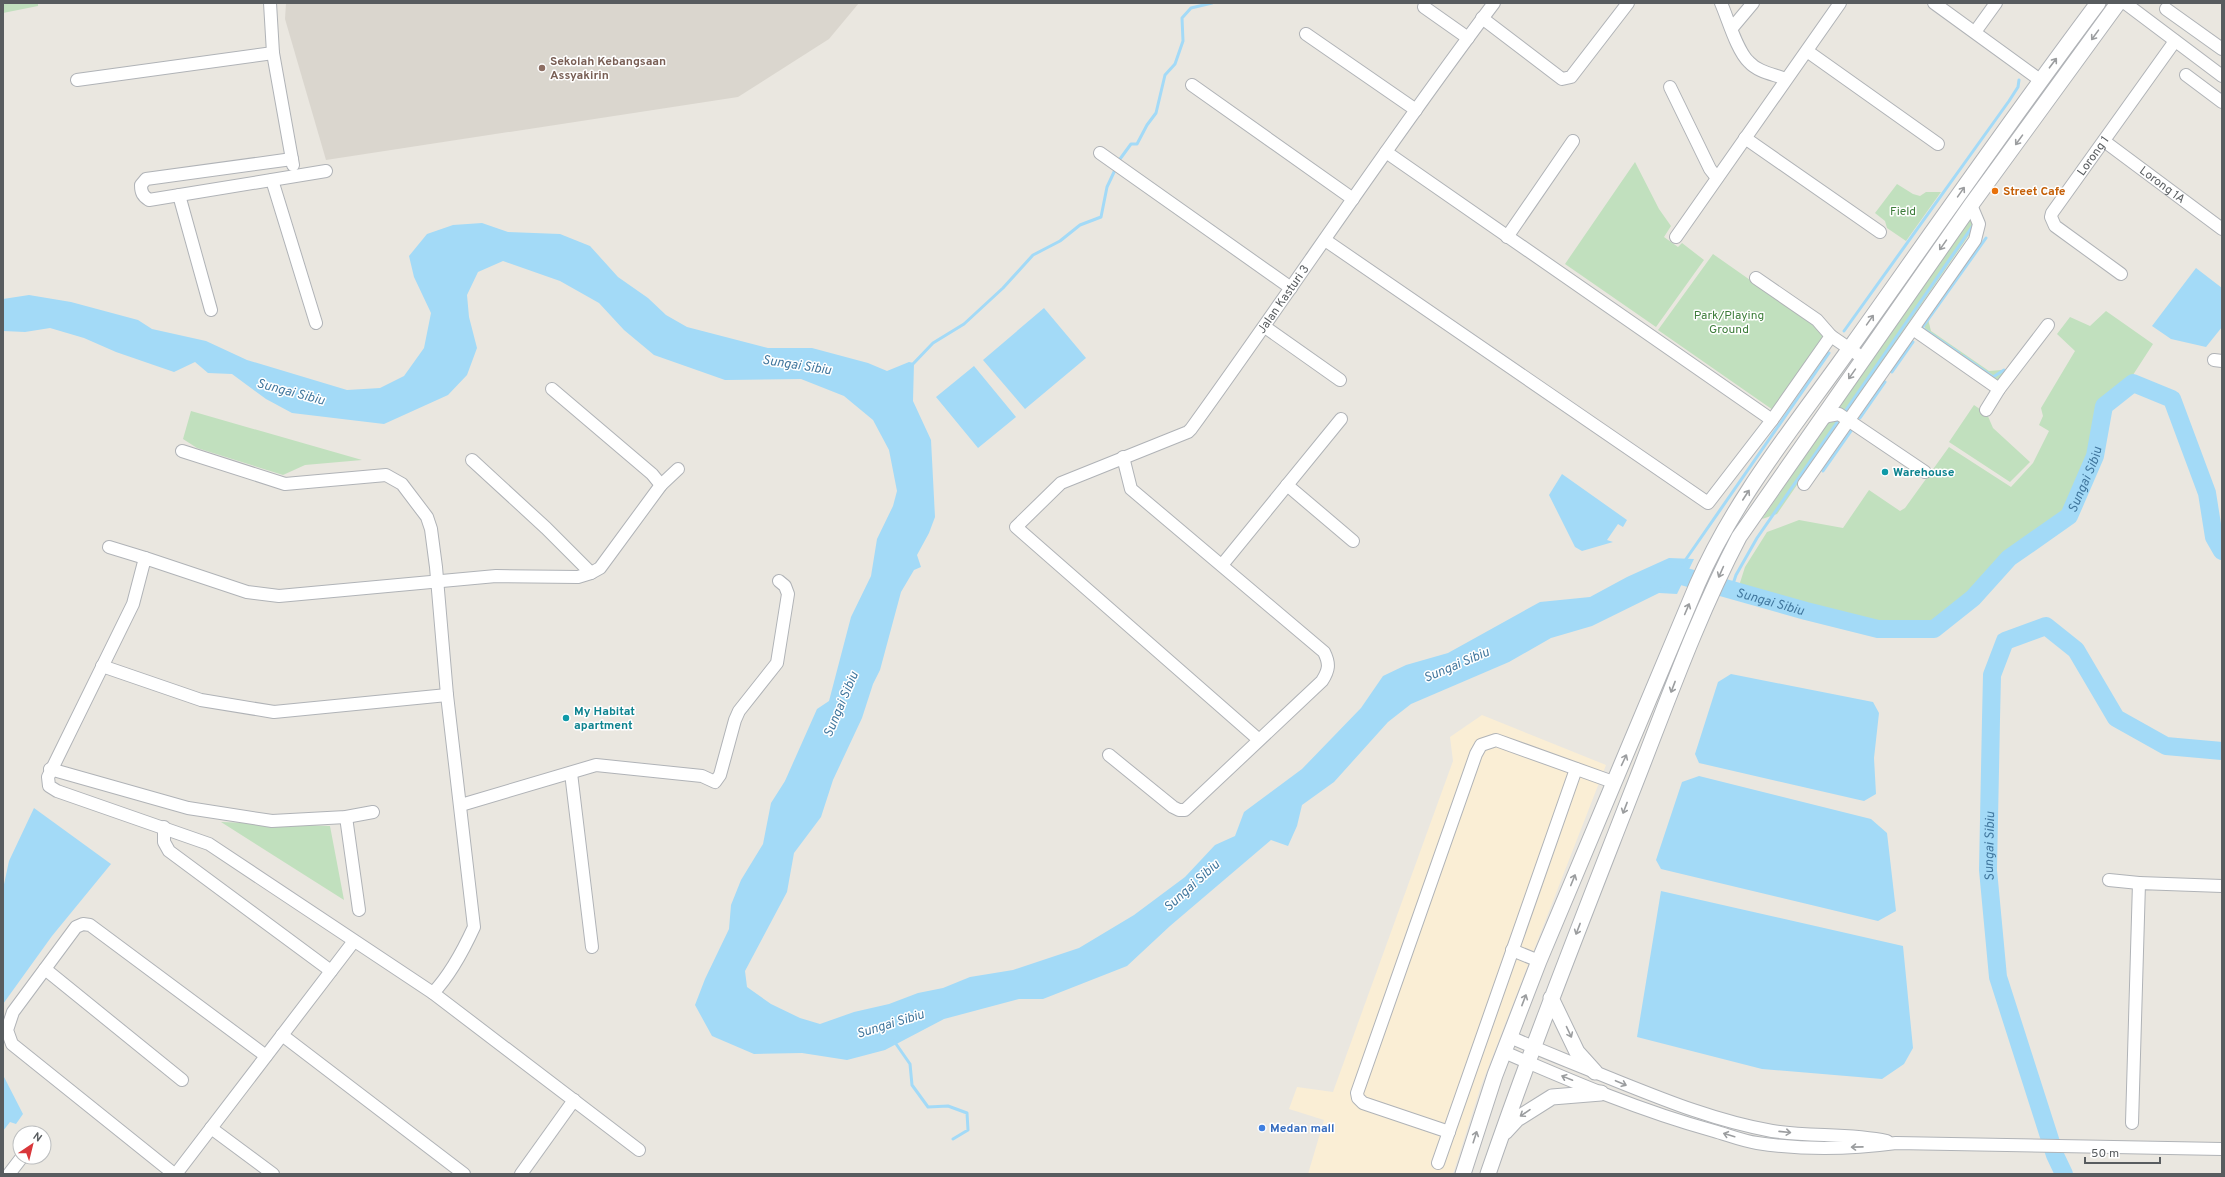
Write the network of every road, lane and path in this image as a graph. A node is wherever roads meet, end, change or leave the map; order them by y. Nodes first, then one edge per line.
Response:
1 (270, 3) edge
2 (1494, 3) edge
3 (1628, 3) edge
4 (1721, 3) edge
5 (1753, 3) edge
6 (1840, 3) edge
7 (1934, 3) edge
8 (1996, 3) edge
9 (2098, 3) edge
10 (2118, 3) edge
11 (2125, 3) edge
12 (1424, 7) dead end
13 (2166, 9) dead end
14 (1482, 18) junction
15 (1732, 28) junction
16 (1975, 32) junction
17 (1306, 34) dead end
18 (1468, 38) junction
19 (2209, 39) junction
20 (2175, 41) junction
21 (2222, 49) edge
22 (1807, 51) junction
23 (273, 53) junction
24 (2196, 56) junction
25 (2186, 75) dead end
26 (2222, 76) edge
27 (1786, 78) junction
28 (77, 80) dead end
29 (2040, 80) junction
30 (1192, 85) dead end
31 (1670, 87) dead end
32 (2222, 102) edge
33 (1416, 110) junction
34 (1745, 138) junction
35 (1573, 141) dead end
36 (2104, 141) junction
37 (1938, 144) dead end
38 (1386, 152) junction
39 (1100, 153) dead end
40 (292, 159) junction
41 (326, 171) dead end
42 (295, 176) junction
43 (1717, 178) junction
44 (272, 180) junction
45 (178, 195) junction
46 (1353, 200) junction
47 (1971, 206) junction
48 (2222, 229) edge
49 (1880, 232) dead end
50 (1507, 237) junction
51 (1676, 237) dead end
52 (1325, 240) junction
53 (2121, 274) dead end
54 (1756, 278) dead end
55 (1291, 288) junction
56 (211, 310) dead end
57 (316, 323) dead end
58 (2048, 325) dead end
59 (1265, 327) junction
60 (1913, 329) junction
61 (1831, 336) junction
62 (1849, 349) junction
63 (1863, 358) junction
64 (1340, 380) dead end
65 (552, 389) dead end
66 (1999, 389) junction
67 (1986, 410) dead end
68 (1341, 419) dead end
69 (1772, 420) junction
70 (1820, 420) junction
71 (1849, 420) junction
72 (182, 451) dead end
73 (1123, 457) junction
74 (472, 460) dead end
75 (678, 469) dead end
76 (1925, 472) dead end
77 (1804, 484) dead end
78 (661, 485) junction
79 (1287, 485) junction
80 (1352, 541) dead end
81 (109, 547) dead end
82 (145, 558) junction
83 (1222, 565) junction
84 (591, 574) junction
85 (437, 580) junction
86 (778, 581) dead end
87 (102, 666) junction
88 (447, 695) junction
89 (1258, 739) junction
90 (1109, 755) dead end
91 (50, 769) junction
92 (1576, 769) junction
93 (571, 773) junction
94 (1614, 782) junction
95 (461, 805) junction
96 (373, 812) dead end
97 (346, 817) junction
98 (164, 827) junction
99 (2109, 880) dead end
100 (2139, 883) junction
101 (2222, 886) edge
102 (359, 910) dead end
103 (354, 941) junction
104 (592, 947) dead end
105 (1512, 950) junction
106 (1540, 961) junction
107 (45, 969) junction
108 (331, 971) junction
109 (433, 993) junction
110 (1551, 998) junction
111 (282, 1035) junction
112 (1510, 1037) junction
113 (1533, 1048) junction
114 (1504, 1052) junction
115 (266, 1056) junction
116 (1528, 1062) junction
117 (1595, 1072) junction
118 (182, 1080) dead end
119 (1602, 1093) junction
120 (574, 1100) junction
121 (2132, 1123) dead end
122 (212, 1128) junction
123 (1449, 1132) junction
124 (1502, 1136) junction
125 (1896, 1143) junction
126 (2222, 1149) edge
127 (640, 1150) dead end
128 (1438, 1163) dead end
129 (16, 1165) edge
130 (9, 1174) edge
131 (175, 1174) edge
132 (273, 1174) edge
133 (464, 1174) edge
134 (521, 1174) edge
135 (1463, 1174) edge
136 (1488, 1174) edge

1 - 23 street
2 - 14 street, Jalan Kasturi 3
3 - 14 street
4 - 15 street
5 - 15 street
6 - 22 street
7 - 16 street
8 - 16 street
29 -> 9 street
10 -> 47 street
11 - 20 street
12 - 18 street
13 - 19 street
14 - 18 street, Jalan Kasturi 3
15 - 27 street
16 - 29 street
17 - 33 street
18 - 33 street, Jalan Kasturi 3
19 - 21 street
19 - 24 street
20 - 24 street
20 - 36 street, Lorong 1
22 - 27 street
22 - 37 street
23 - 28 street
23 - 40 street
24 - 26 street
25 - 32 street
27 - 34 street
62 -> 29 street
30 - 46 street
31 - 43 street
33 - 38 street, Jalan Kasturi 3
34 - 43 street
34 - 49 street
35 - 50 street
36 - 48 street, Lorong 1A
36 - 53 street, Lorong 1
38 - 46 street, Jalan Kasturi 3
38 - 50 street
39 - 55 street
40 - 42 street
40 - 45 street
41 - 42 street
42 - 44 street
43 - 51 street
44 - 45 street
44 - 57 street
45 - 56 street
46 - 52 street, Jalan Kasturi 3
47 - 60 street
47 -> 63 street
50 - 69 street
52 - 55 street, Jalan Kasturi 3
52 - 69 street
54 - 61 street
55 - 59 street, Jalan Kasturi 3
58 - 66 street
59 - 64 street
59 - 73 street, Jalan Kasturi 3
60 - 66 street
60 - 71 street
61 - 62 street
61 - 69 street
62 - 63 street
94 -> 62 street
63 -> 70 street
65 - 78 street
66 - 67 street
68 - 79 street
70 - 71 street
70 -> 110 street
71 - 76 street
71 - 77 street
72 - 85 street
73 - 83 street
73 - 89 street, Jalan Kasturi 3
74 - 84 street
75 - 78 street
78 - 84 street
79 - 80 street
79 - 83 street
81 - 82 street
82 - 85 street
82 - 87 street
83 - 89 street
84 - 85 street
85 - 88 street
86 - 93 street
87 - 88 street
87 - 91 street
88 - 95 street
89 - 90 street
91 - 97 street
91 - 98 street
92 - 94 street
92 - 105 street
92 - 123 street
93 - 95 street
93 - 104 street
106 -> 94 street
95 - 109 street
96 - 97 street
97 - 102 street
98 - 103 street
98 - 108 street
99 - 100 street
100 - 101 street
100 - 121 street
103 - 108 street
103 - 109 street
105 - 106 street
105 - 123 street
112 -> 106 street
107 - 115 street
107 - 118 street
107 - 131 street
108 - 111 street
109 - 120 street
110 - 113 street
110 -> 117 street
111 - 115 street
111 - 133 street
112 - 113 street
112 - 114 street
113 - 116 street
113 - 117 street
114 - 116 street
135 -> 114 street
115 - 122 street
119 -> 116 street
116 - 124 street
117 -> 125 street
119 -> 124 street
125 -> 119 street
120 - 127 street
120 - 134 street
122 - 131 street
122 - 132 street
123 - 128 street
124 - 136 street
125 - 126 street
129 - 130 street

